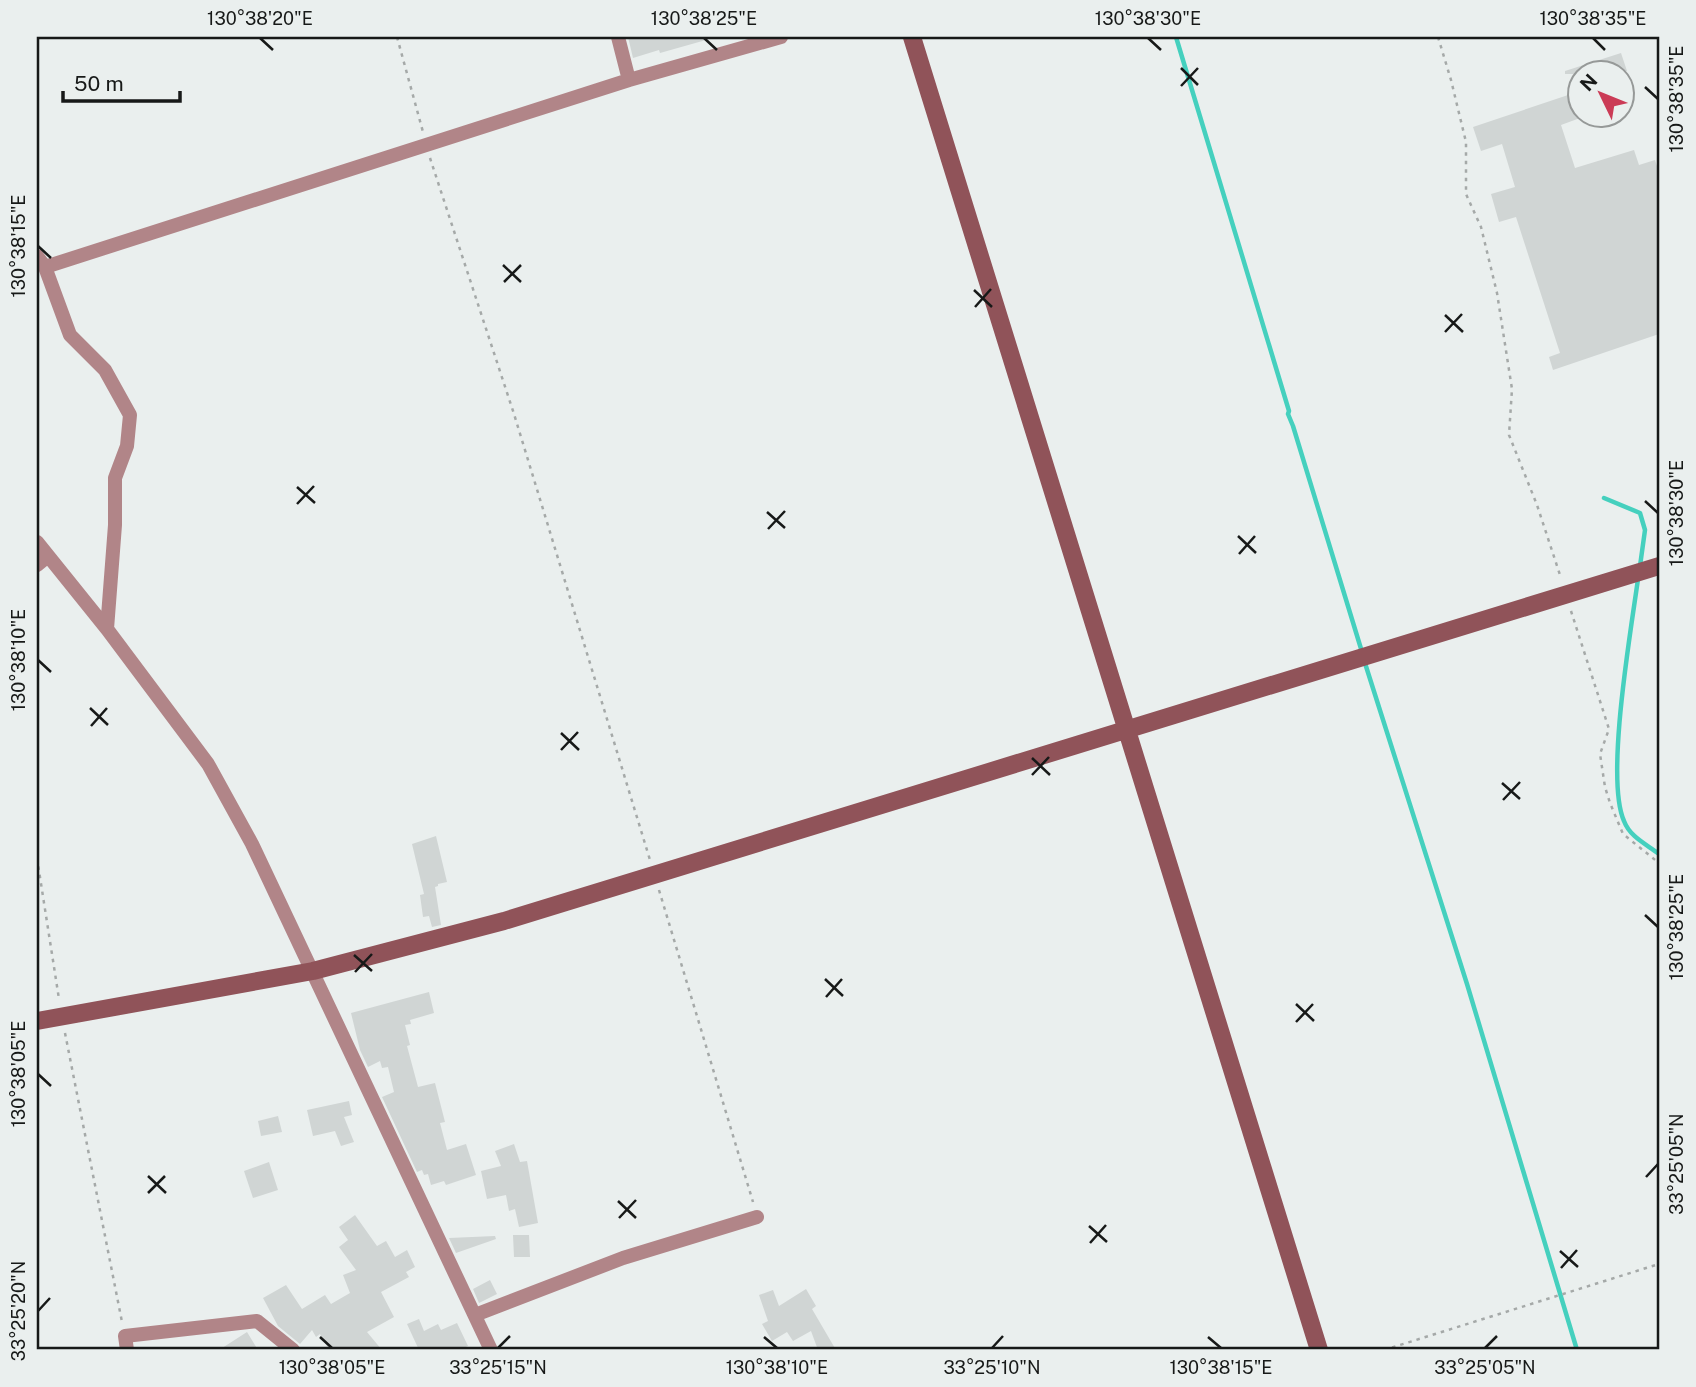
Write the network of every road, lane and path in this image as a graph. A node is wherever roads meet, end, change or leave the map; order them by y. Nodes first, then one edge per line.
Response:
1 (397, 37) edge
2 (618, 37) edge
3 (781, 37) edge
4 (912, 37) edge
5 (1438, 37) edge
6 (629, 80) junction
7 (426, 145) junction
8 (41, 262) edge
9 (37, 542) edge
10 (43, 561) edge
11 (1659, 566) edge
12 (1566, 594) junction
13 (107, 629) junction
14 (1127, 730) junction
15 (37, 858) edge
16 (1659, 863) edge
17 (654, 875) junction
18 (313, 971) junction
19 (62, 1016) junction
20 (37, 1021) edge
21 (757, 1217) joint
22 (1659, 1264) edge
23 (475, 1315) junction
24 (126, 1343) edge
25 (293, 1350) edge
26 (491, 1350) edge
27 (1319, 1350) edge
28 (1384, 1350) edge

1 - 7 path
2 - 6 street
3 - 6 street
4 - 14 street
5 - 12 path
6 - 7 street
7 - 8 street
7 - 17 path
8 - 13 street
9 - 10 street
10 - 13 street
11 - 12 street
12 - 14 street
12 - 16 path
13 - 18 street
14 - 17 street
14 - 27 street
15 - 19 path
17 - 18 street
17 - 21 path
18 - 19 street
18 - 23 street
19 - 20 street
19 - 24 path
21 - 23 street
22 - 28 path
23 - 26 street
24 - 25 street

